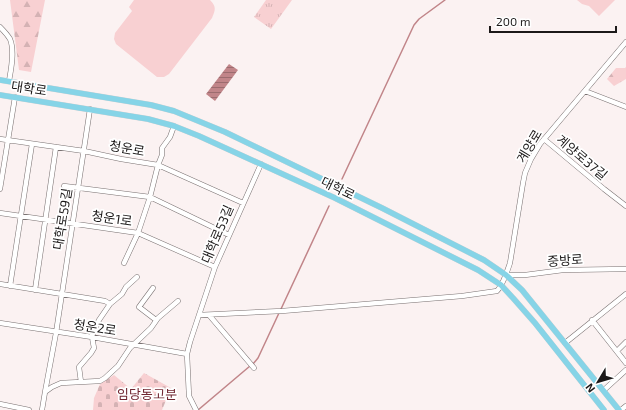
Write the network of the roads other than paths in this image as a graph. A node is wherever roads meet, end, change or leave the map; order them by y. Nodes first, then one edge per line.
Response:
1 (0, 27) edge
2 (626, 42) edge
3 (0, 80) edge
4 (9, 81) junction
5 (585, 90) junction
6 (0, 95) edge
7 (15, 97) junction
8 (626, 107) edge
9 (90, 109) junction
10 (174, 126) junction
11 (0, 139) edge
12 (544, 139) junction
13 (8, 140) junction
14 (32, 144) junction
15 (56, 147) junction
16 (84, 152) junction
17 (260, 164) junction
18 (158, 165) junction
19 (1, 174) edge
20 (64, 186) dead end
21 (78, 188) junction
22 (0, 189) edge
23 (150, 197) junction
24 (243, 203) junction
25 (626, 206) edge
26 (0, 213) edge
27 (20, 216) junction
28 (46, 220) junction
29 (72, 224) junction
30 (138, 233) junction
31 (229, 235) junction
32 (124, 263) dead end
33 (215, 267) junction
34 (626, 269) edge
35 (506, 275) junction
36 (137, 277) dead end
37 (0, 284) edge
38 (501, 285) junction
39 (10, 286) junction
40 (153, 288) dead end
41 (35, 290) junction
42 (62, 294) junction
43 (626, 294) edge
44 (178, 301) dead end
45 (110, 304) junction
46 (199, 315) junction
47 (209, 315) junction
48 (156, 320) junction
49 (592, 320) junction
50 (0, 324) edge
51 (56, 333) junction
52 (92, 337) junction
53 (565, 342) junction
54 (626, 342) edge
55 (134, 344) junction
56 (617, 351) junction
57 (187, 354) junction
58 (626, 363) edge
59 (254, 368) dead end
60 (626, 370) edge
61 (81, 382) junction
62 (604, 390) junction
63 (45, 392) junction
64 (0, 404) edge
65 (626, 406) edge
66 (195, 409) edge
67 (29, 410) edge
68 (42, 410) edge
69 (604, 410) edge
70 (620, 410) edge

1 - 4 street
2 - 5 street, 계양로
3 - 4 main road
4 - 35 main road
5 - 8 street
5 - 12 street, 계양로
6 - 7 main road, 대학로
7 - 9 main road, 대학로
7 - 13 street
9 - 10 main road, 대학로
9 - 16 street, 대학로59길
10 - 17 main road, 대학로
10 - 18 street
11 - 13 street, 청운로
12 - 25 street, 계양로37길
12 - 35 street, 계양로
13 - 14 street, 청운로
13 - 19 street
14 - 15 street, 청운로
14 - 27 street
15 - 16 street, 청운로
15 - 28 street
16 - 18 street, 청운로
16 - 21 street, 대학로59길
17 - 24 street, 대학로53길
17 - 38 main road, 대학로
18 - 23 street
18 - 24 street, 청운로
19 - 22 street
20 - 21 street
21 - 23 street
21 - 29 street, 대학로59길
23 - 30 street
23 - 31 street
24 - 31 street, 대학로53길
26 - 27 street, 청운1로
27 - 28 street, 청운1로
27 - 39 street
28 - 29 street, 청운1로
28 - 41 street
29 - 30 street, 청운1로
29 - 42 street, 대학로59길
30 - 32 street
30 - 33 street, 청운1로
31 - 33 street, 대학로53길
33 - 46 street, 대학로53길
34 - 35 street, 중방로
35 - 38 street, 계양로
35 - 53 main road
36 - 45 street
37 - 39 street
38 - 47 street
38 - 69 main road, 대학로
39 - 41 street
40 - 48 street
41 - 42 street
42 - 45 street
42 - 51 street, 대학로59길
43 - 49 street
44 - 48 street
45 - 52 street
46 - 47 street
46 - 57 street, 대학로53길
47 - 59 street
48 - 55 street
49 - 53 street
49 - 56 street
50 - 51 street, 청운2로
51 - 52 street, 청운2로
51 - 63 street, 대학로59길
52 - 55 street, 청운2로
52 - 61 street
53 - 62 main road
54 - 56 street
55 - 57 street, 청운2로
55 - 61 street
56 - 58 street
57 - 66 street, 대학로53길
60 - 62 street
61 - 63 street
62 - 70 main road
63 - 68 street, 대학로59길
64 - 67 street
65 - 70 street

